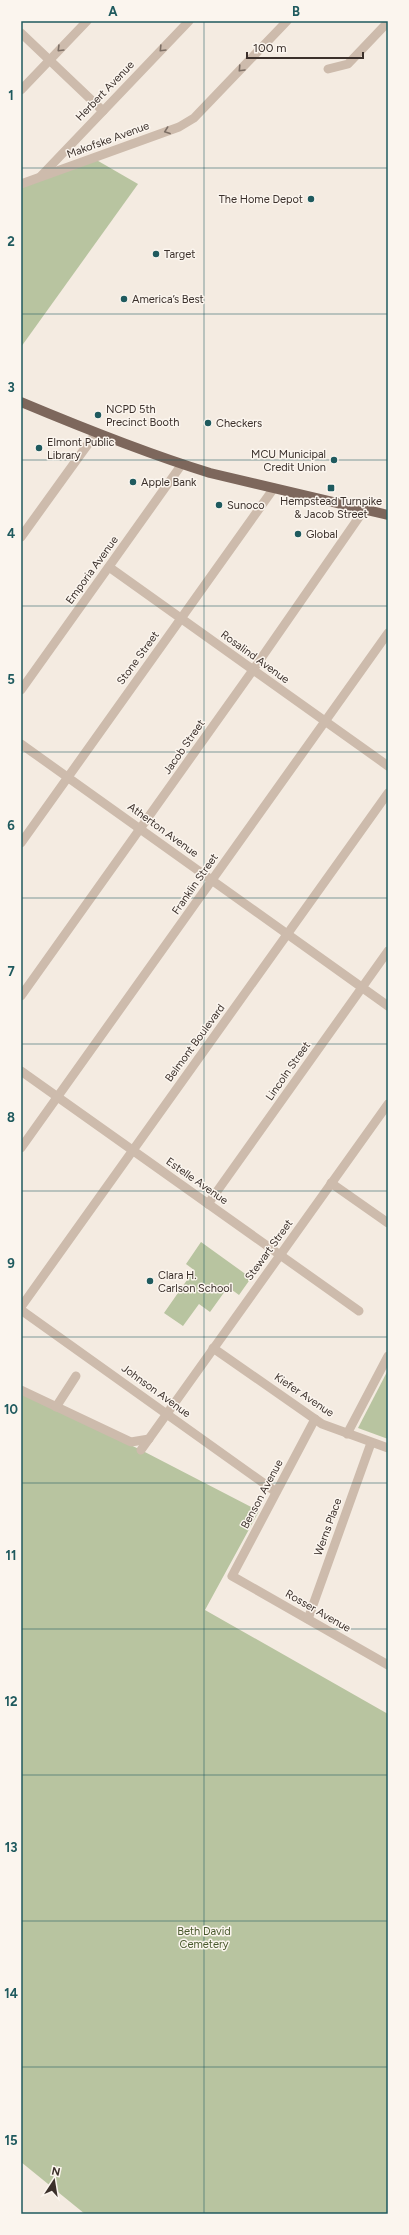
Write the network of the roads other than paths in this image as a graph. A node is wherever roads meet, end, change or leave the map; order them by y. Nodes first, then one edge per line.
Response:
1 (87, 21) edge
2 (189, 21) edge
3 (287, 21) edge
4 (388, 22) edge
5 (21, 33) edge
6 (50, 60) junction
7 (328, 69) dead end
8 (21, 90) edge
9 (103, 111) junction
10 (39, 178) junction
11 (21, 184) edge
12 (21, 402) edge
13 (96, 433) junction
14 (182, 464) junction
15 (274, 488) junction
16 (364, 510) junction
17 (388, 515) edge
18 (21, 537) edge
19 (109, 567) junction
20 (181, 618) junction
21 (388, 633) edge
22 (253, 670) junction
23 (21, 690) edge
24 (325, 722) junction
25 (21, 744) edge
26 (388, 766) edge
27 (68, 777) junction
28 (388, 793) edge
29 (140, 829) junction
30 (21, 843) edge
31 (212, 880) junction
32 (287, 934) junction
33 (388, 951) edge
34 (362, 987) junction
35 (21, 996) edge
36 (388, 1006) edge
37 (21, 1071) edge
38 (58, 1097) junction
39 (386, 1110) edge
40 (21, 1148) edge
41 (133, 1150) junction
42 (331, 1184) junction
43 (208, 1204) junction
44 (388, 1224) edge
45 (280, 1255) junction
46 (21, 1309) edge
47 (359, 1311) dead end
48 (213, 1348) junction
49 (388, 1356) edge
50 (76, 1376) dead end
51 (21, 1390) edge
52 (56, 1407) junction
53 (166, 1414) junction
54 (315, 1419) junction
55 (347, 1434) junction
56 (149, 1439) junction
57 (371, 1443) junction
58 (388, 1448) edge
59 (141, 1450) dead end
60 (276, 1492) junction
61 (236, 1579) joint
62 (308, 1619) junction
63 (387, 1662) edge

1 -> 6 street
2 -> 9 street, Herbert Avenue
3 -> 10 street, Makofske Avenue
4 - 7 street
5 - 6 street
6 - 8 street
6 - 9 street
9 - 10 street, Herbert Avenue
10 - 11 street, Makofske Avenue
12 - 13 main road
13 - 14 main road
13 - 18 street
14 - 15 main road
14 - 19 street, Emporia Avenue
15 - 16 main road
15 - 20 street, Stone Street
16 - 17 main road
16 - 22 street, Jacob Street
19 - 20 street, Rosalind Avenue
19 - 23 street, Emporia Avenue
20 - 22 street, Rosalind Avenue
20 - 27 street, Stone Street
21 - 24 street, Franklin Street
22 - 24 street, Rosalind Avenue
22 - 29 street, Jacob Street
24 - 26 street, Rosalind Avenue
24 - 31 street, Franklin Street
25 - 27 street, Atherton Avenue
27 - 29 street, Atherton Avenue
27 - 30 street, Stone Street
28 - 32 street, Belmont Boulevard
29 - 31 street, Atherton Avenue
29 - 35 street, Jacob Street
31 - 32 street, Atherton Avenue
31 - 38 street, Franklin Street
32 - 34 street, Atherton Avenue
32 - 41 street, Belmont Boulevard
33 - 34 street, Lincoln Street
34 - 36 street, Atherton Avenue
34 - 43 street, Lincoln Street
37 - 38 street, Estelle Avenue
38 - 40 street, Franklin Street
38 - 41 street, Estelle Avenue
39 - 42 street, Stewart Street
41 - 43 street, Estelle Avenue
41 - 46 street, Belmont Boulevard
42 - 44 street
42 - 45 street, Stewart Street
43 - 45 street, Estelle Avenue
45 - 47 street, Estelle Avenue
45 - 48 street, Stewart Street
46 - 53 street, Johnson Avenue
48 - 53 street, Stewart Street
48 - 54 street, Kiefer Avenue
49 - 55 street
50 - 52 street
51 - 52 street
52 - 56 street
53 - 56 street, Stewart Street
53 - 60 street, Johnson Avenue
54 - 55 street, Kiefer Avenue
54 - 60 street, Benson Avenue
55 - 57 street, Kiefer Avenue
56 - 59 street, Stewart Street
57 - 58 street, Kiefer Avenue
57 - 62 street, Werns Place
60 - 61 street, Benson Avenue
61 - 62 street, Rosser Avenue
62 - 63 street, Rosser Avenue

